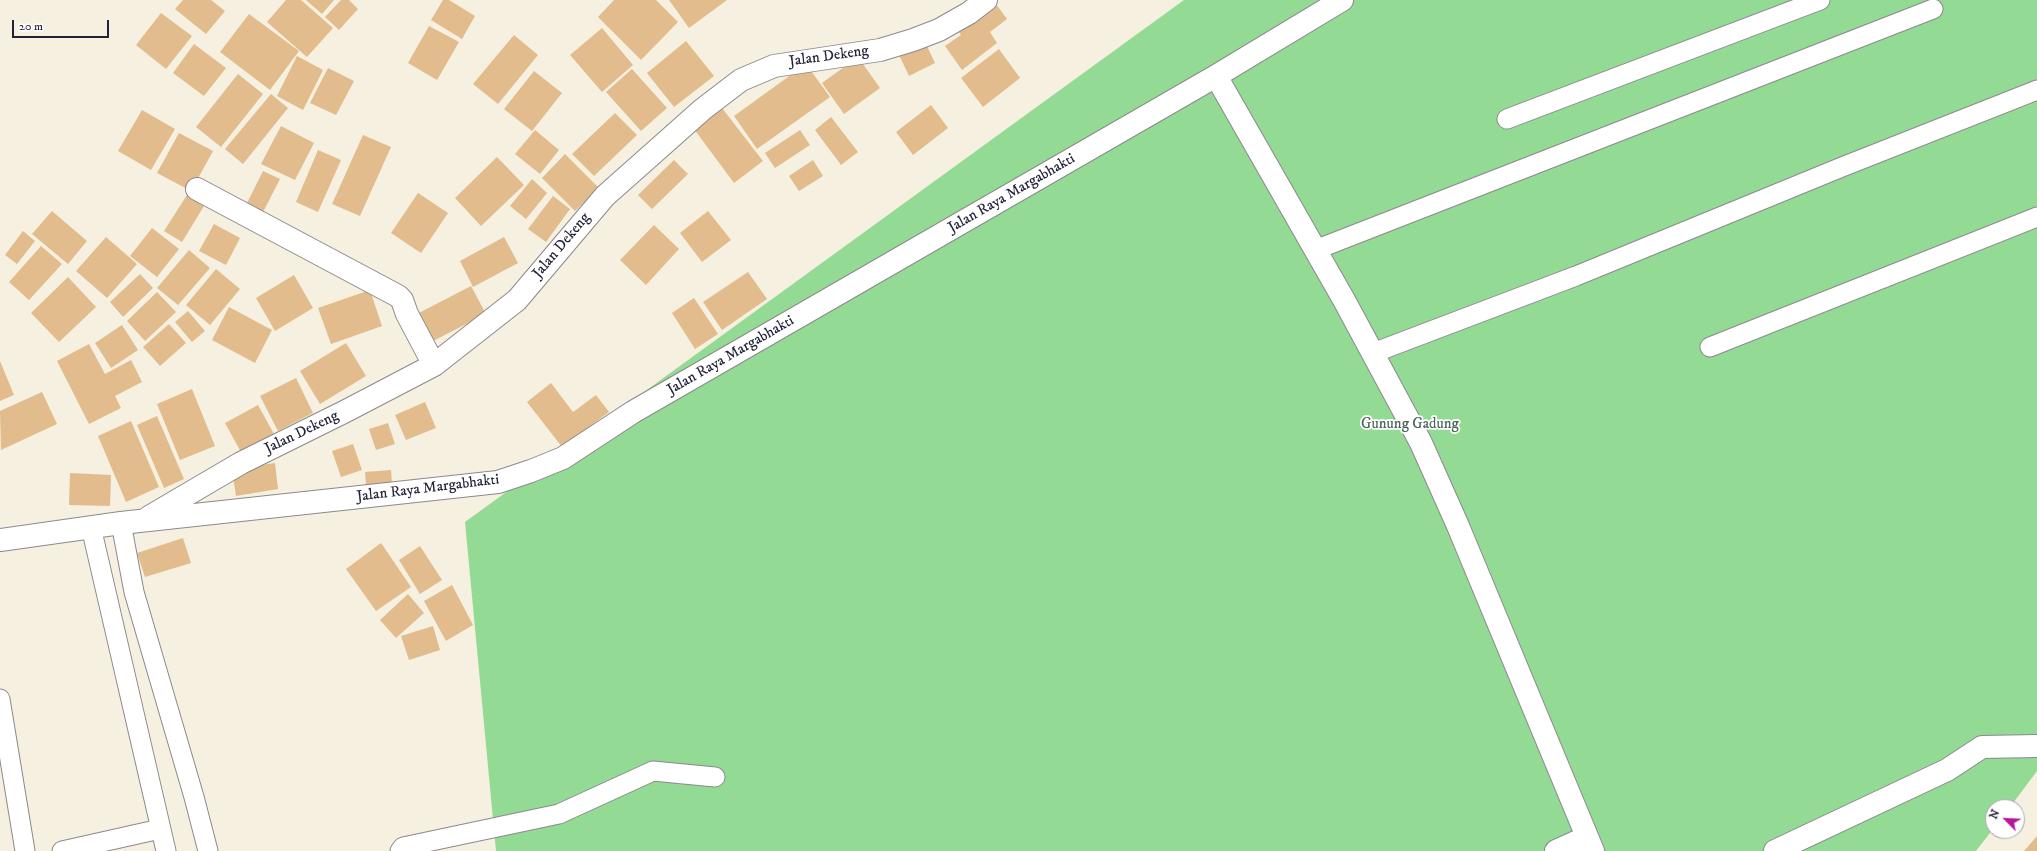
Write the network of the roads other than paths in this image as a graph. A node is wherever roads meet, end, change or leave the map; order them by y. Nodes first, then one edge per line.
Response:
1 (986, 0) edge
2 (1342, 0) edge
3 (1820, 0) edge
4 (1933, 9) dead end
5 (1216, 76) junction
6 (2037, 90) edge
7 (1507, 119) dead end
8 (197, 189) dead end
9 (2037, 217) edge
10 (1315, 250) junction
11 (1710, 347) dead end
12 (1373, 353) junction
13 (434, 365) junction
14 (132, 522) junction
15 (92, 527) junction
16 (0, 540) edge
17 (0, 699) edge
18 (2037, 746) edge
19 (715, 777) dead end
20 (160, 828) junction
21 (1590, 844) edge
22 (25, 851) edge
23 (62, 851) edge
24 (166, 851) edge
25 (208, 851) edge
26 (400, 851) edge
27 (1556, 851) edge
28 (1775, 851) edge

1 - 13 street, Jalan Dekeng
2 - 5 street, Jalan Raya Margabhakti
3 - 7 lane
4 - 10 lane
5 - 10 street
5 - 14 street, Jalan Raya Margabhakti
6 - 12 lane
8 - 13 street
9 - 11 lane
10 - 12 street
12 - 21 street
13 - 14 street, Jalan Dekeng
14 - 15 street, Jalan Raya Margabhakti
14 - 25 lane
15 - 16 street, Jalan Raya Margabhakti
15 - 20 lane
17 - 22 lane
18 - 28 street
19 - 26 lane
20 - 23 lane
20 - 24 lane
21 - 27 street

